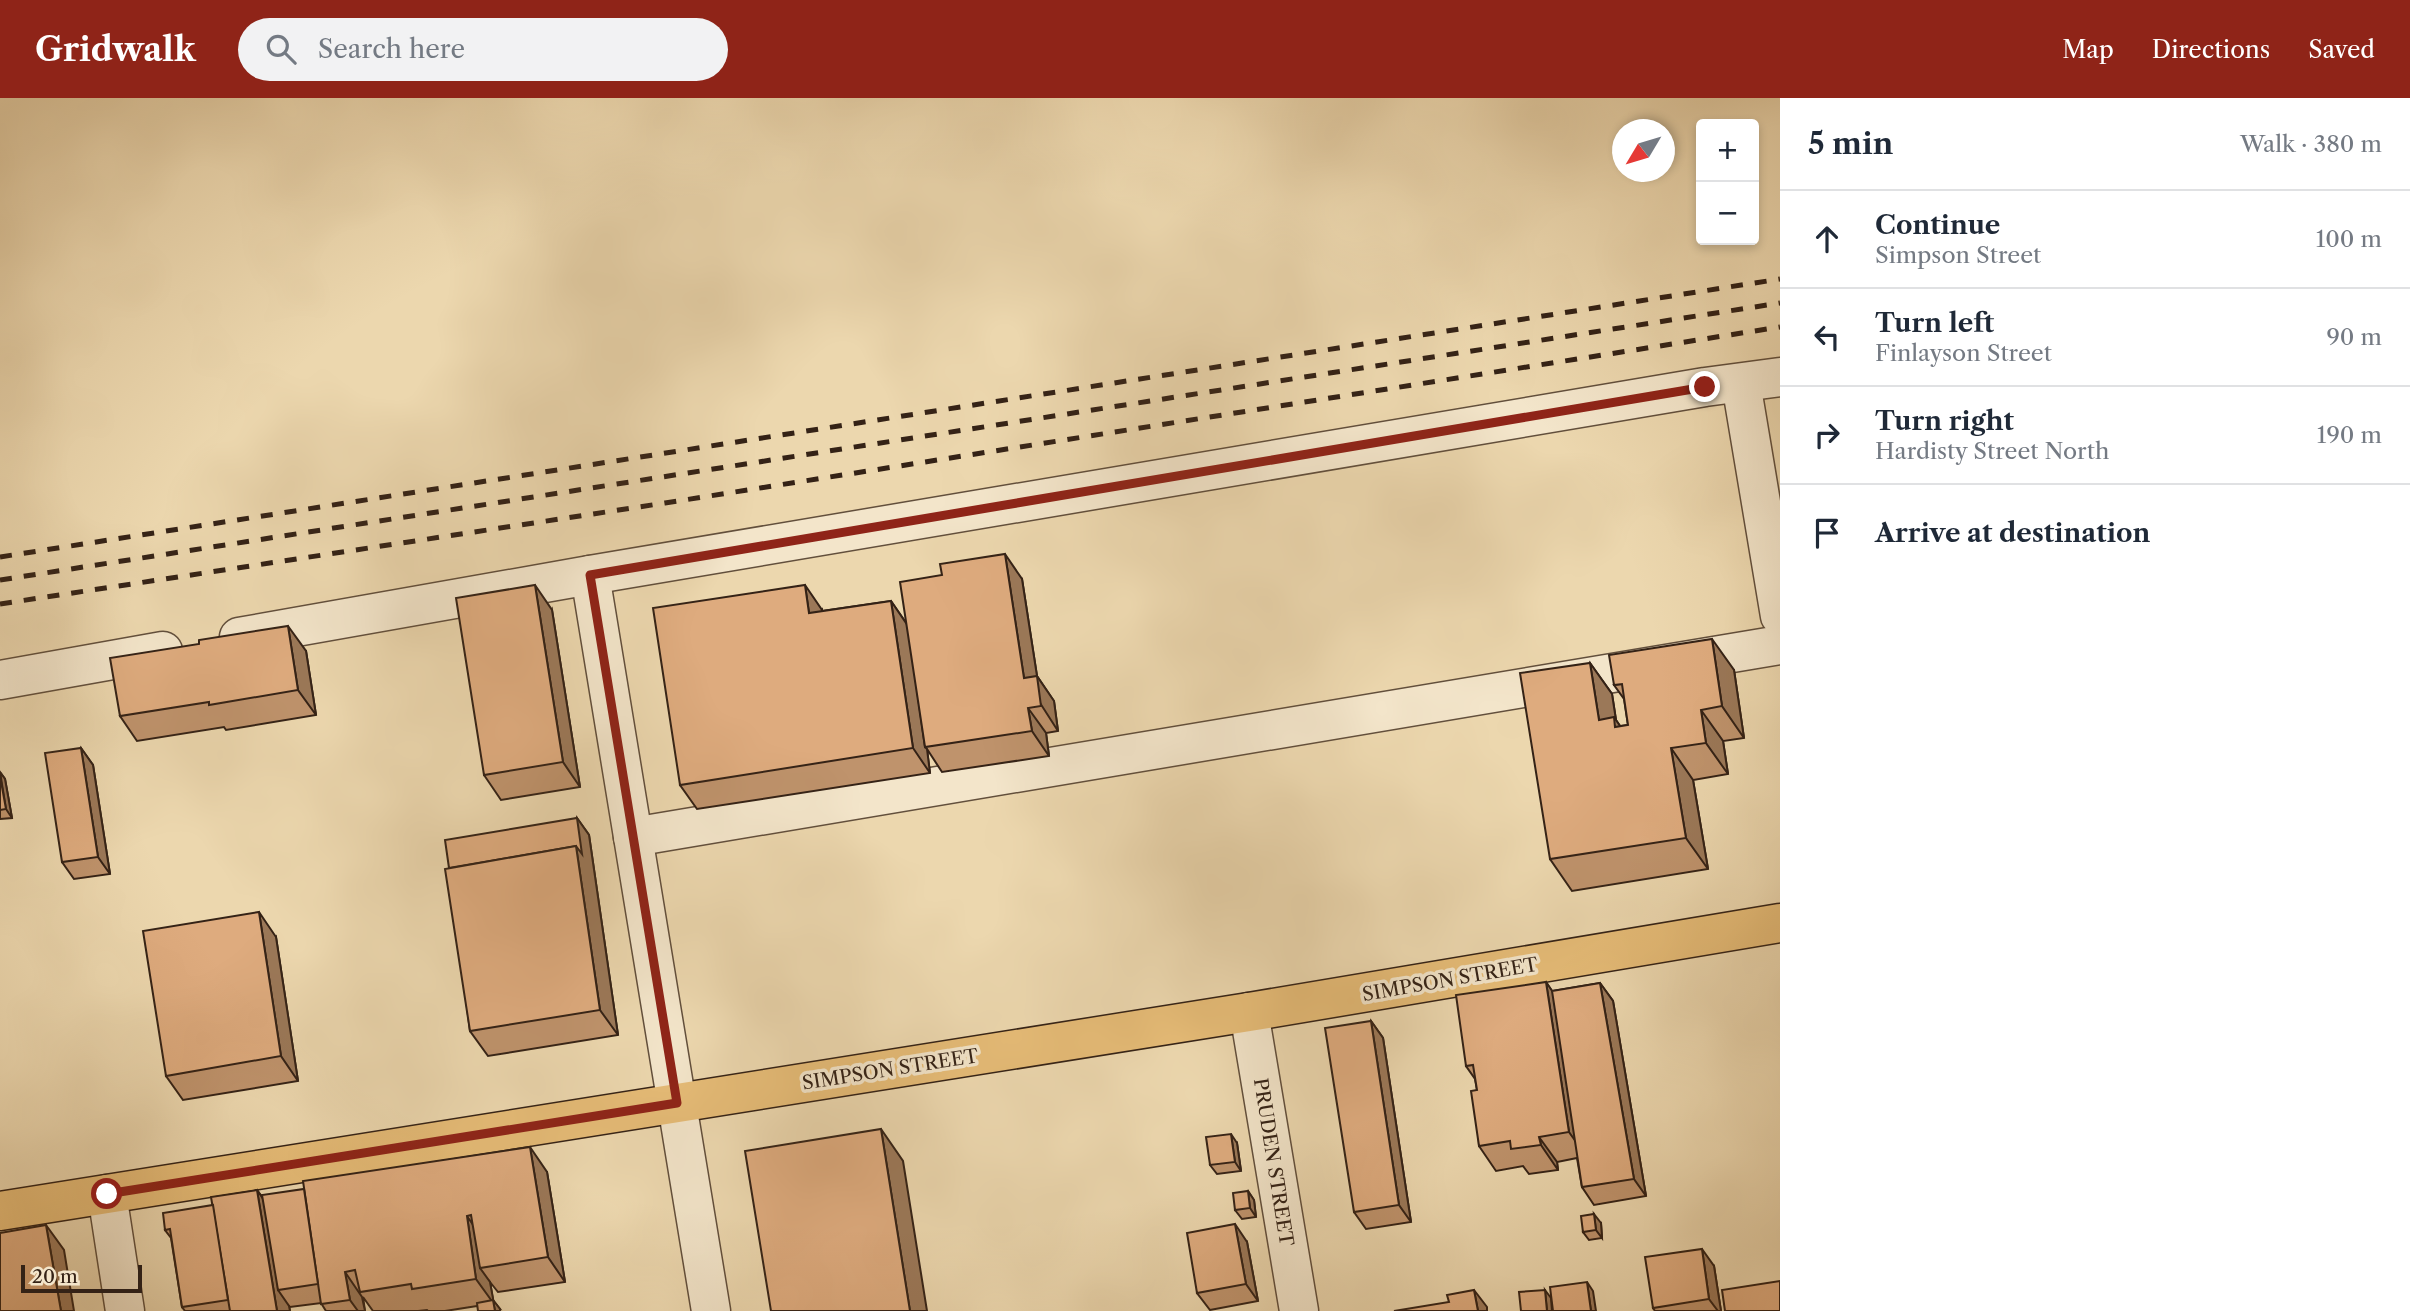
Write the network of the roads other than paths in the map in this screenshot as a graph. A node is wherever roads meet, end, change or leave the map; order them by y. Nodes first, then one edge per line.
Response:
1 (1780, 377) edge
2 (1741, 383) junction
3 (590, 575) junction
4 (1780, 616) edge
5 (1780, 645) edge
6 (0, 680) edge
7 (633, 837) junction
8 (1780, 923) edge
9 (1250, 1012) junction
10 (677, 1103) junction
11 (107, 1194) junction
12 (0, 1211) edge
13 (125, 1311) edge
14 (711, 1311) edge
15 (1299, 1311) edge

1 - 2 street
2 - 3 street
2 - 4 street
3 - 6 street
3 - 7 street
5 - 7 street
7 - 10 street
8 - 9 main road, SIMPSON STREET
9 - 10 main road, SIMPSON STREET
9 - 15 street, PRUDEN STREET
10 - 11 main road, SIMPSON STREET
10 - 14 street
11 - 12 main road, SIMPSON STREET
11 - 13 street

